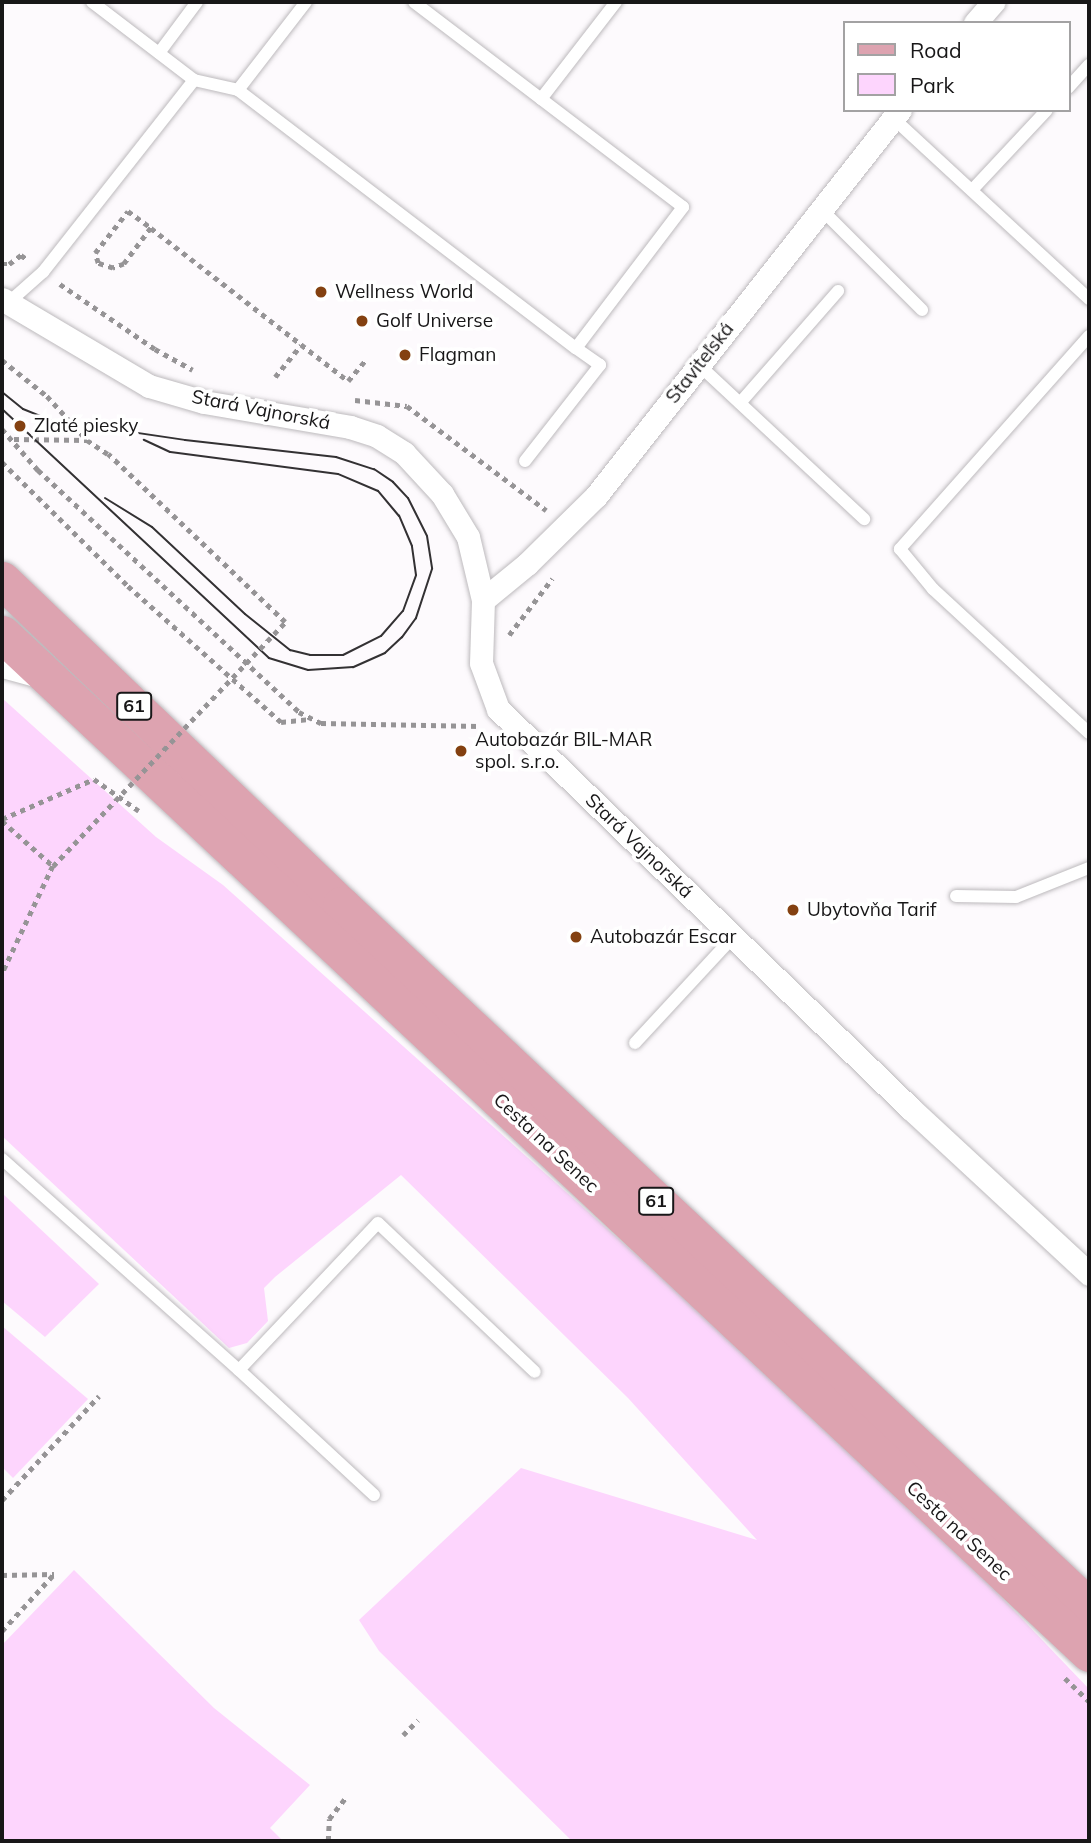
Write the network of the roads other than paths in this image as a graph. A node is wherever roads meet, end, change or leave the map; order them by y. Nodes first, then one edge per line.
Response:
1 (92, 2) edge
2 (197, 2) edge
3 (306, 2) edge
4 (414, 2) edge
5 (616, 2) edge
6 (993, 2) edge
7 (977, 21) edge
8 (159, 53) junction
9 (1089, 65) edge
10 (194, 79) junction
11 (1070, 86) edge
12 (238, 90) junction
13 (541, 99) junction
14 (1045, 112) edge
15 (897, 114) edge
16 (973, 190) junction
17 (821, 209) junction
18 (838, 291) dead end
19 (1089, 299) edge
20 (5, 301) edge
21 (922, 310) dead end
22 (1089, 336) edge
23 (576, 348) junction
24 (699, 365) junction
25 (740, 404) junction
26 (525, 461) dead end
27 (863, 519) dead end
28 (2, 579) edge
29 (2, 598) edge
30 (483, 600) junction
31 (43, 618) junction
32 (2, 634) edge
33 (2, 666) edge
34 (52, 680) junction
35 (1089, 733) edge
36 (1089, 868) edge
37 (956, 896) dead end
38 (733, 937) junction
39 (635, 1043) dead end
40 (2, 1159) edge
41 (1089, 1274) edge
42 (239, 1370) junction
43 (535, 1371) dead end
44 (374, 1495) dead end
45 (1089, 1607) edge
46 (1089, 1653) edge

1 - 8 lane
2 - 8 lane
3 - 12 lane
4 - 13 lane
5 - 13 lane
6 - 7 street
8 - 10 lane
9 - 11 lane
10 - 12 lane
10 - 20 lane
12 - 23 lane
13 - 23 lane
14 - 16 lane
15 - 16 lane
15 - 17 street, Staviteľská
16 - 19 lane
17 - 21 lane
17 - 24 street, Staviteľská
18 - 25 lane
20 - 30 street, Stará Vajnorská
22 - 35 lane
23 - 26 lane
24 - 25 lane
24 - 30 street, Staviteľská
25 - 27 lane
28 - 31 main road, Cesta na Senec / 61
29 - 31 street, Cesta na Senec
30 - 38 street, Stará Vajnorská
31 - 45 main road, Cesta na Senec / 61
32 - 34 main road, Cesta na Senec / 61
33 - 34 street
34 - 46 main road, Cesta na Senec / 61
36 - 37 lane
38 - 39 lane
38 - 41 street, Stará Vajnorská
40 - 42 lane
42 - 43 lane
42 - 44 lane

